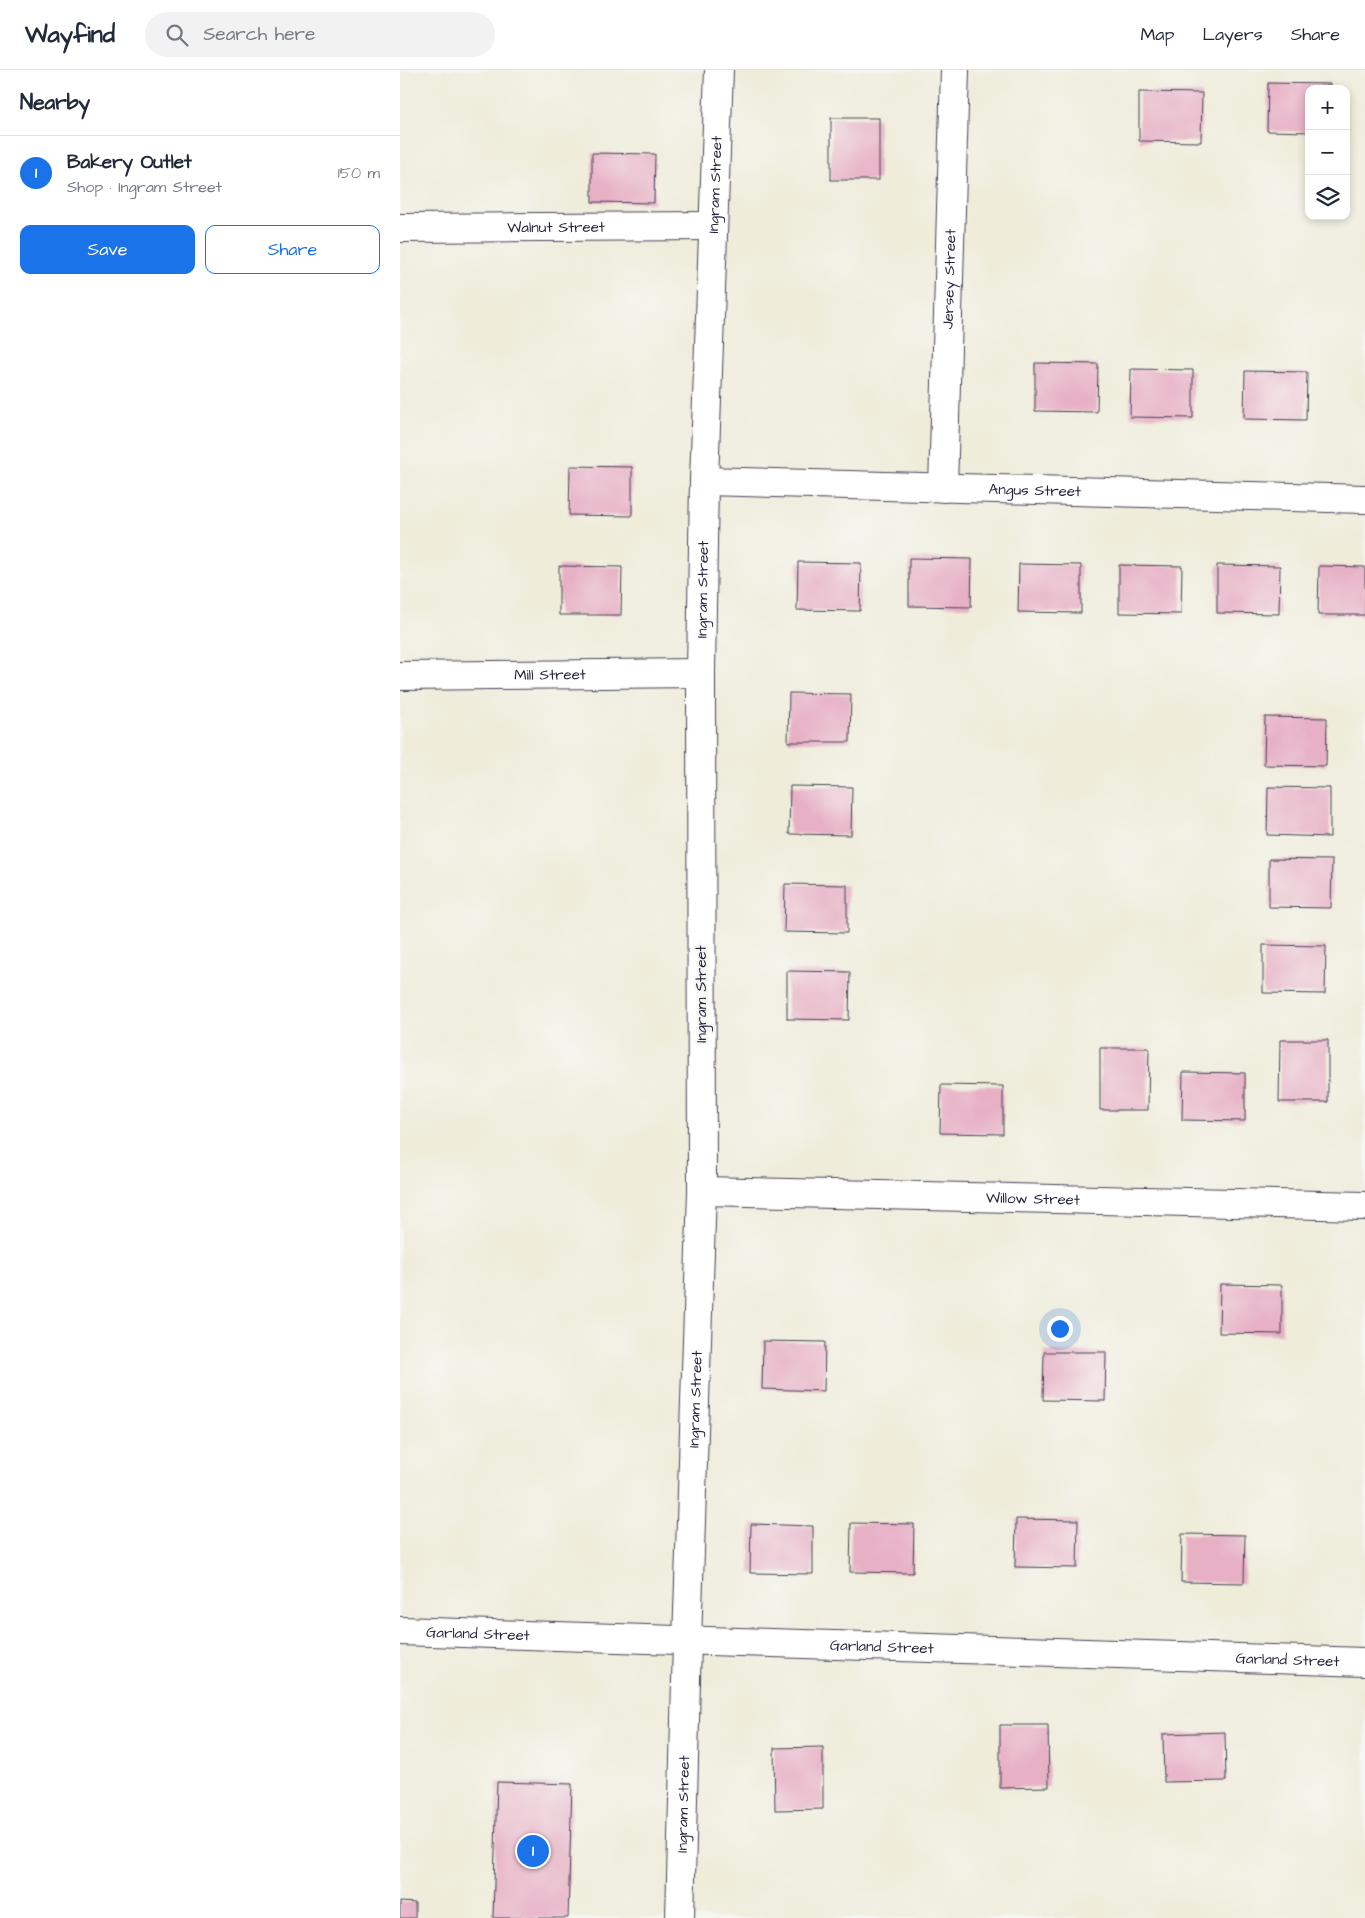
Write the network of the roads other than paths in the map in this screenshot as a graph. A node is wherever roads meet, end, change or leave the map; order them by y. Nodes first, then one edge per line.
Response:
1 (719, 70) edge
2 (955, 70) edge
3 (713, 226) junction
4 (400, 228) edge
5 (704, 481) junction
6 (943, 488) junction
7 (1365, 499) edge
8 (701, 673) junction
9 (400, 676) edge
10 (702, 1191) junction
11 (1365, 1206) edge
12 (400, 1631) edge
13 (687, 1641) junction
14 (1365, 1662) edge
15 (680, 1918) edge

1 - 3 street, Ingram Street
2 - 6 street, Jersey Street
3 - 4 street, Walnut Street
3 - 5 street, Ingram Street
5 - 6 street, Angus Street
5 - 8 street, Ingram Street
6 - 7 street, Angus Street
8 - 9 street, Mill Street
8 - 10 street, Ingram Street
10 - 11 street, Willow Street
10 - 13 street, Ingram Street
12 - 13 street, Garland Street
13 - 14 street, Garland Street
13 - 15 street, Ingram Street

